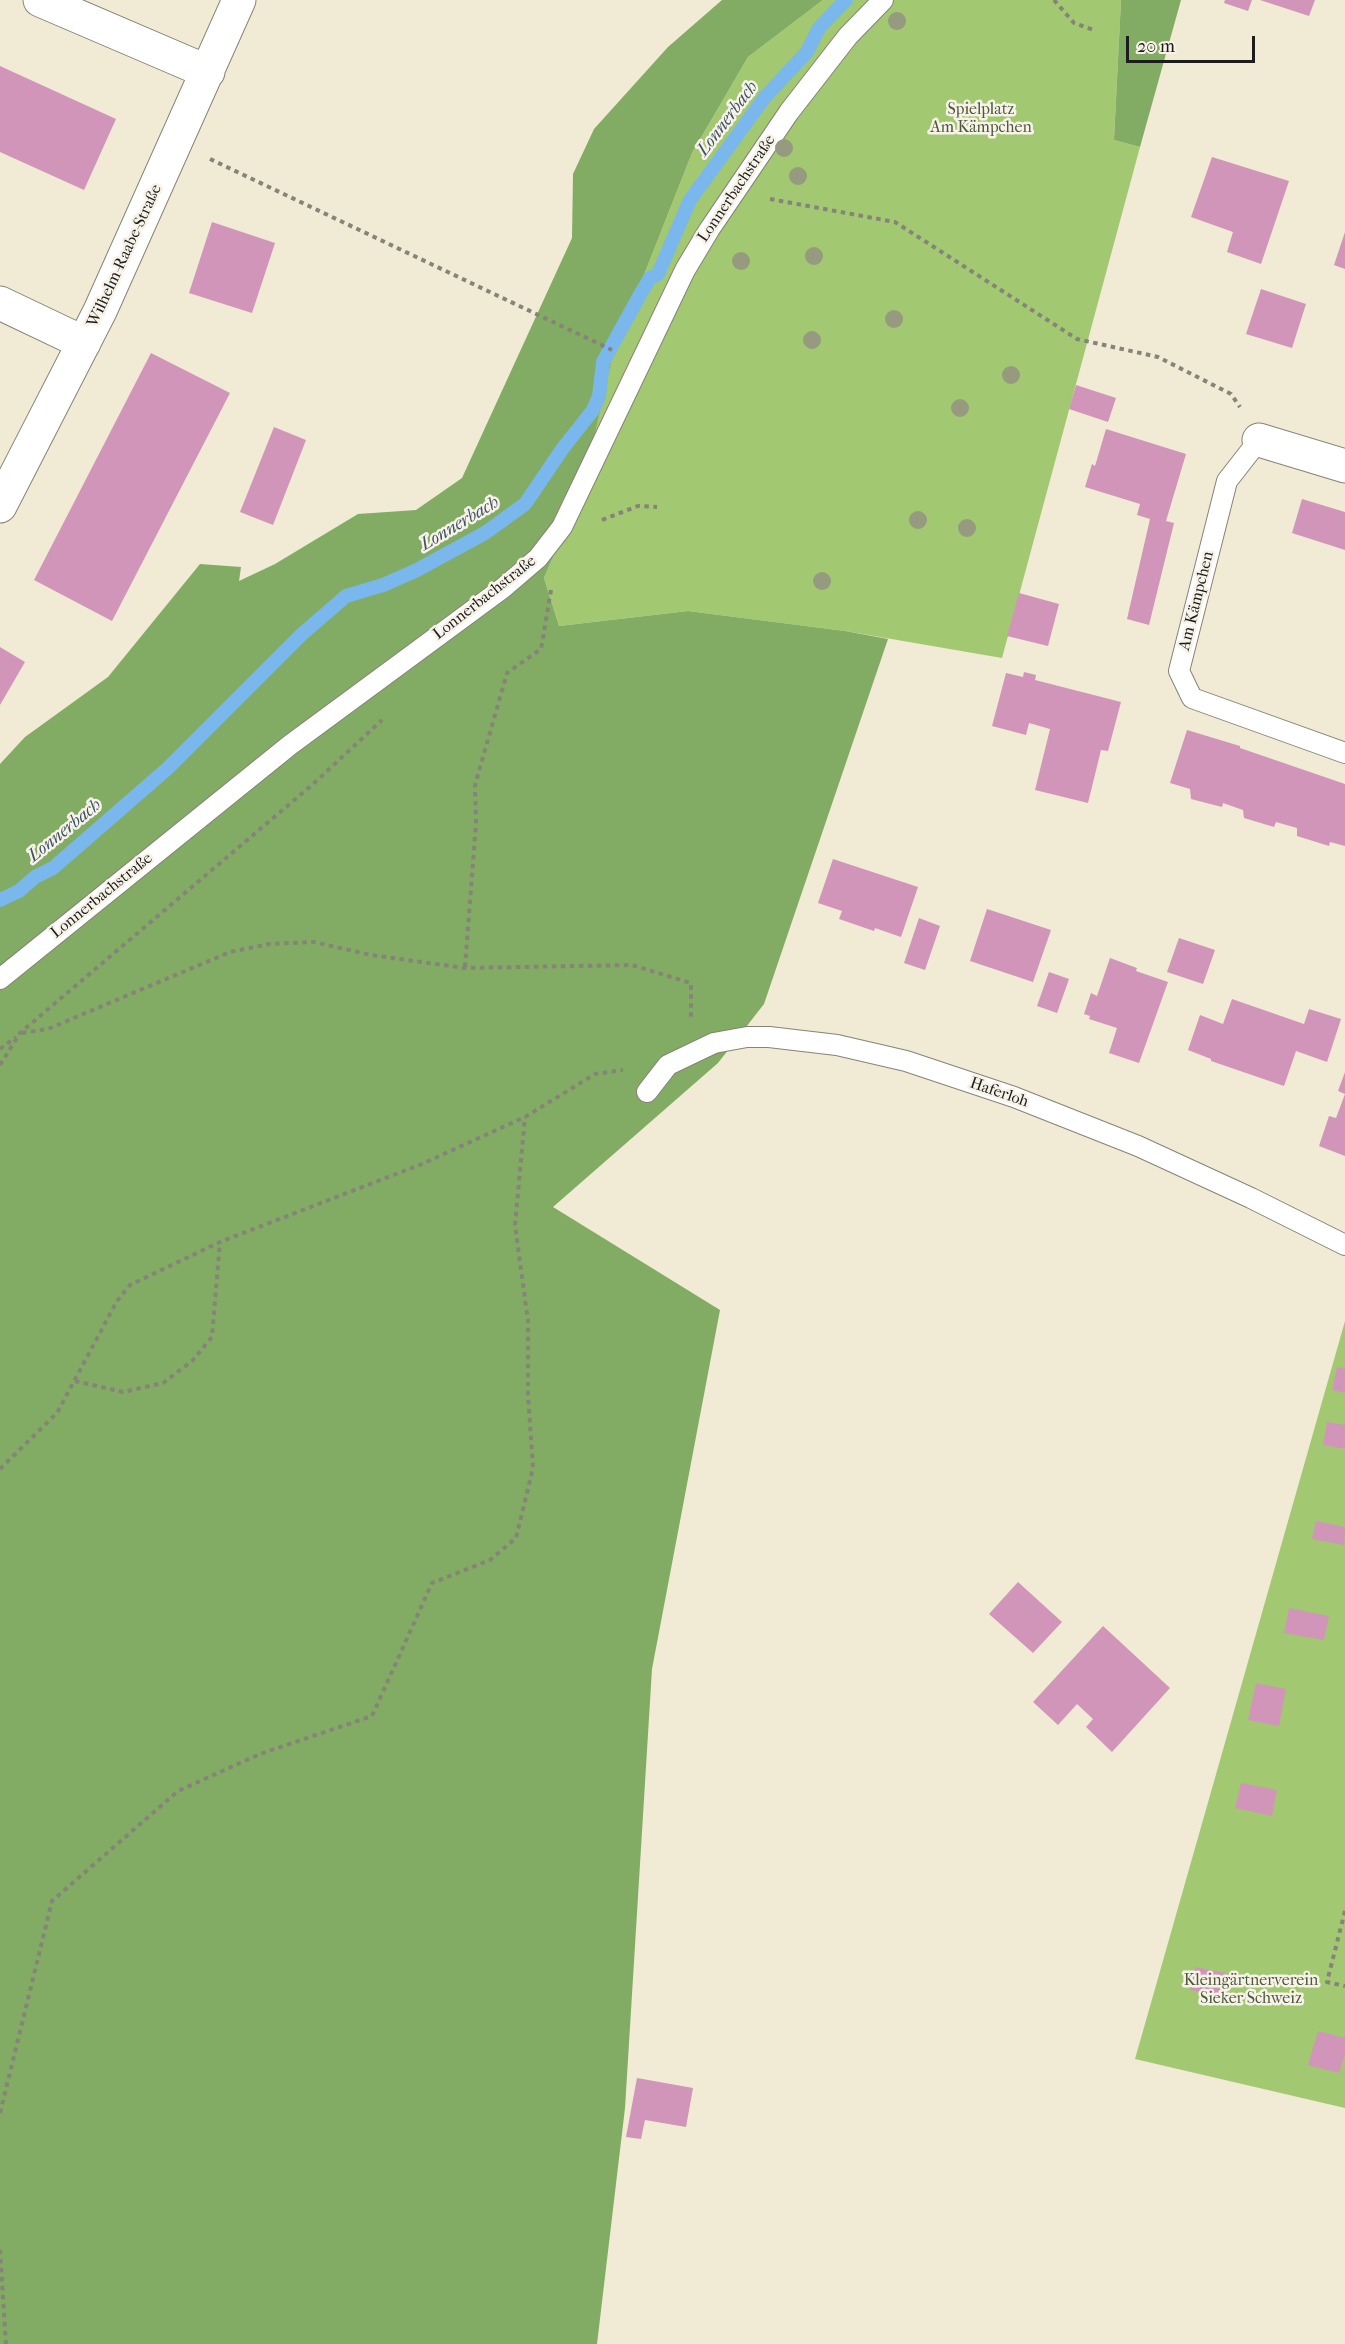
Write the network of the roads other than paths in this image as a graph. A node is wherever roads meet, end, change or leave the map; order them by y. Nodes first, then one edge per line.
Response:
1 (40, 0) edge
2 (239, 0) edge
3 (883, 0) edge
4 (208, 72) junction
5 (0, 303) edge
6 (84, 343) junction
7 (1260, 440) joint
8 (1345, 466) edge
9 (0, 506) edge
10 (1345, 753) edge
11 (0, 979) edge
12 (647, 1092) dead end
13 (1345, 1245) edge

1 - 4 street
2 - 4 street, Wilhelm-Raabe-Straße
3 - 11 lane, Lonnerbachstraße
4 - 6 street, Wilhelm-Raabe-Straße
5 - 6 street
6 - 9 street, Wilhelm-Raabe-Straße
7 - 8 street, Am Kämpchen
7 - 10 lane, Am Kämpchen
12 - 13 lane, Haferloh

